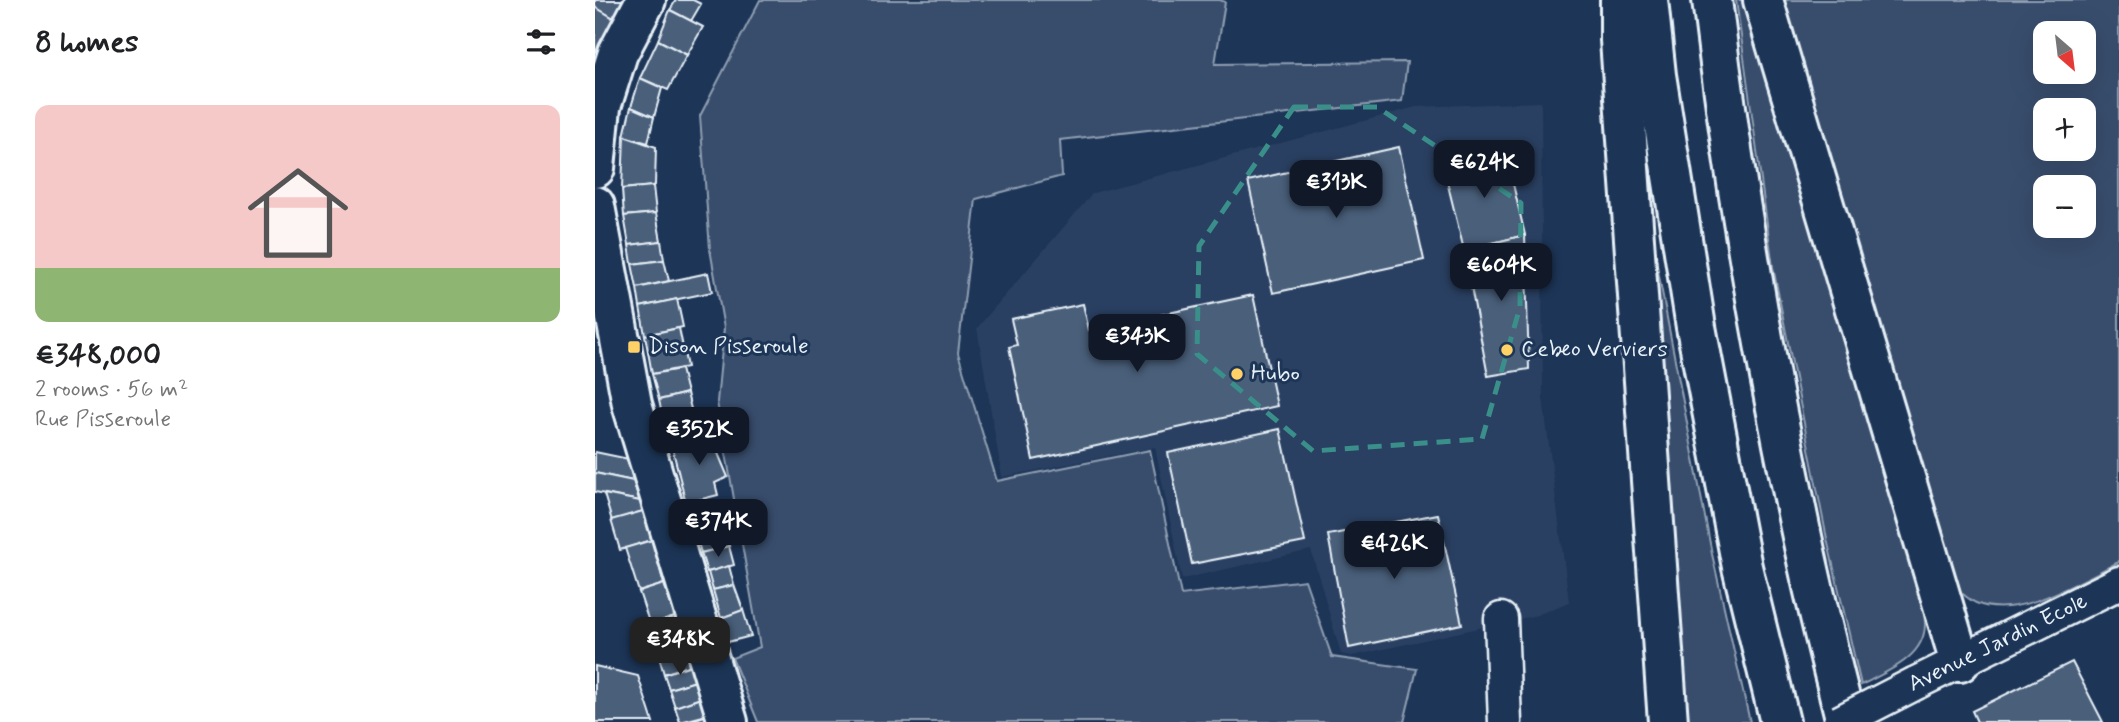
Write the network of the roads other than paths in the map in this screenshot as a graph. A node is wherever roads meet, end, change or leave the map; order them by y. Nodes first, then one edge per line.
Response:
1 (646, 0) edge
2 (1620, 0) edge
3 (1648, 0) edge
4 (1711, 0) edge
5 (1763, 0) edge
6 (595, 168) edge
7 (595, 206) edge
8 (2119, 583) edge
9 (1501, 619) dead end
10 (1960, 662) junction
11 (728, 722) edge
12 (1505, 722) edge
13 (1668, 722) edge
14 (1780, 722) edge
15 (1840, 722) edge
16 (1846, 722) edge

1 - 6 main road
2 - 13 main road
3 - 14 main road
4 - 16 main road
5 - 10 main road
7 - 11 main road
8 - 10 street, Avenue Jardin Ecole
9 - 12 street
10 - 15 street, Avenue Jardin Ecole, bridge

